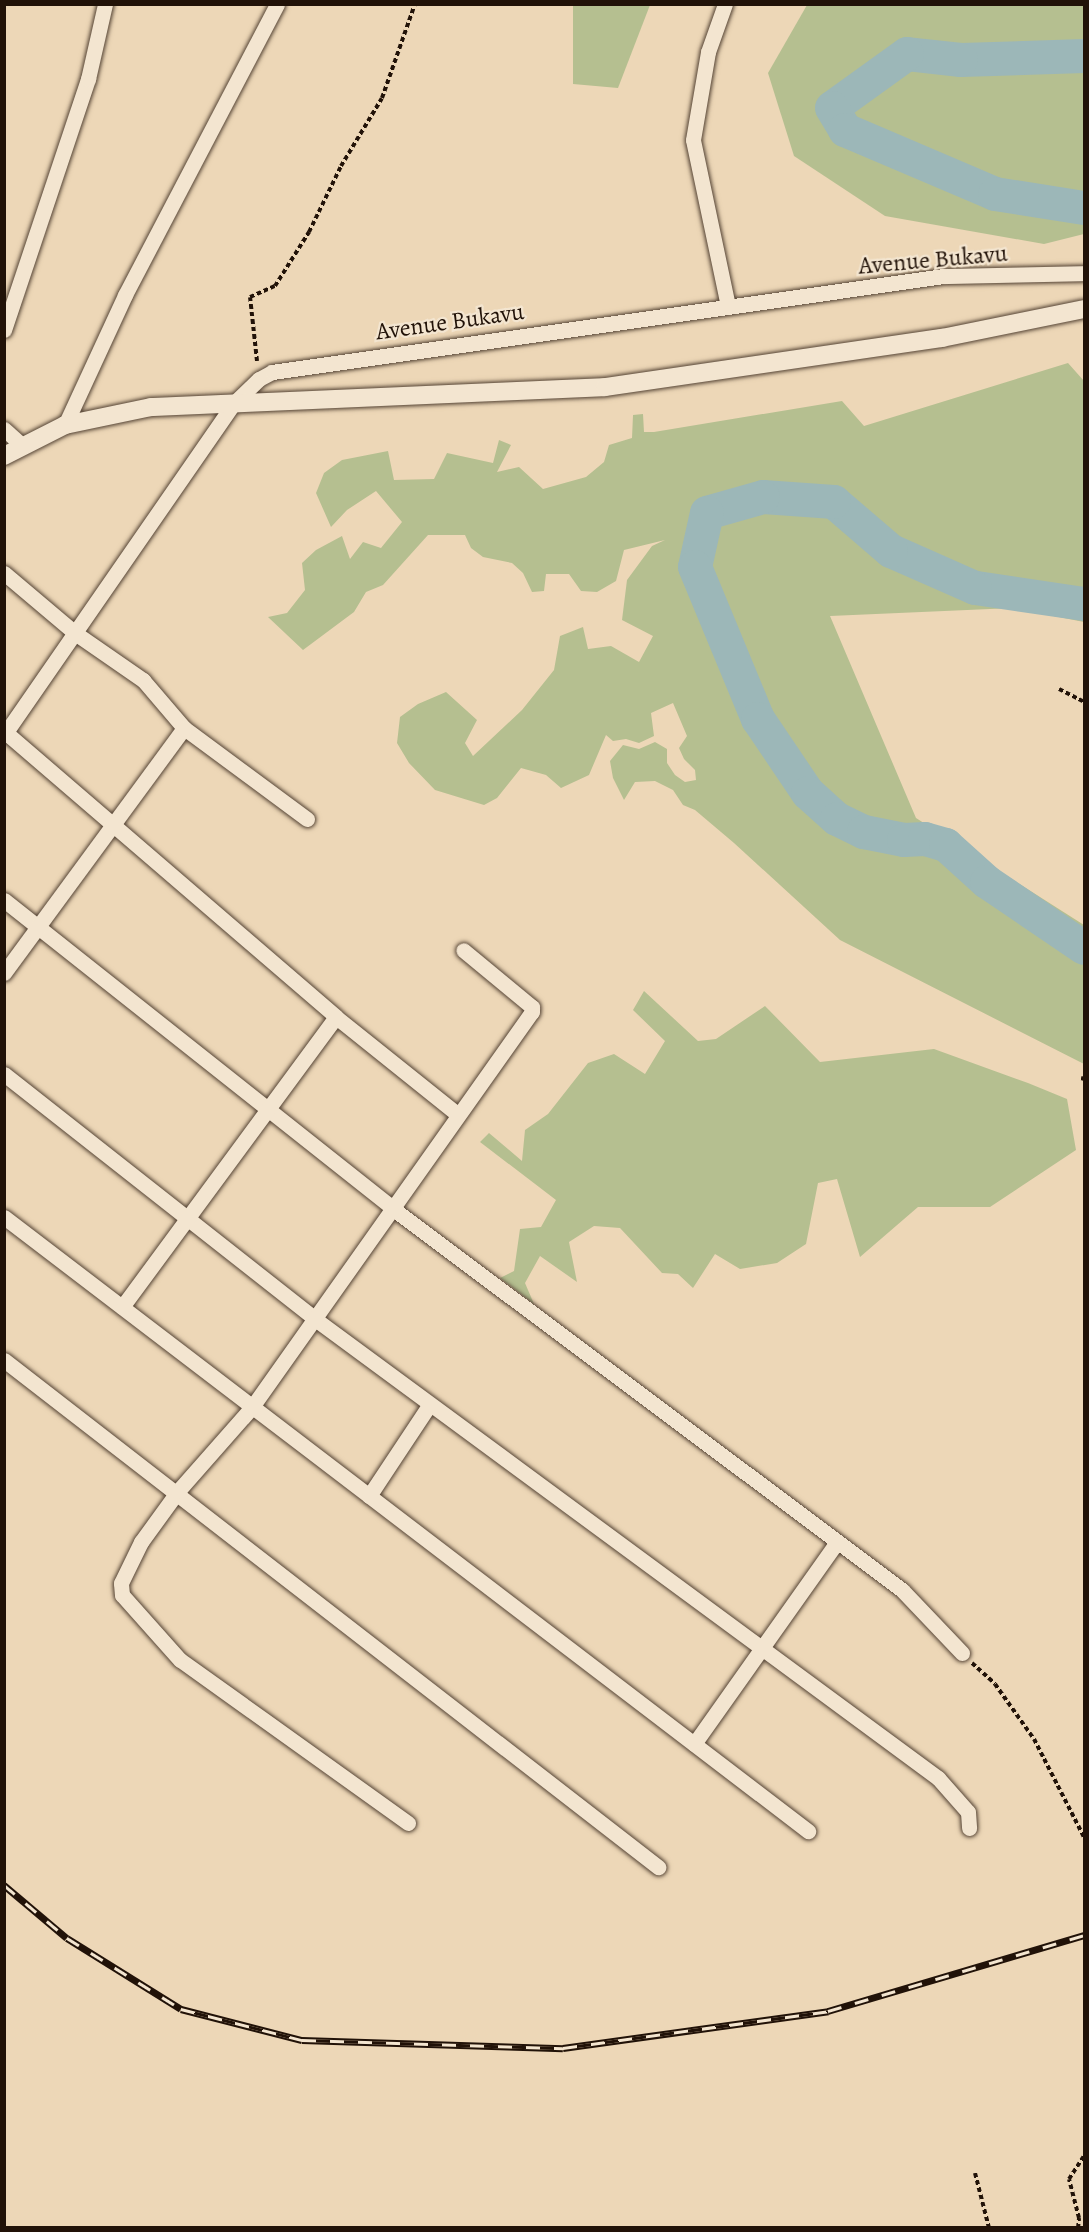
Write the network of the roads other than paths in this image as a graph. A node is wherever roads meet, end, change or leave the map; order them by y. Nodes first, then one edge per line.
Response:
1 (105, 4) edge
2 (277, 4) edge
3 (725, 4) edge
4 (1084, 273) edge
5 (728, 306) junction
6 (1084, 309) edge
7 (4, 330) edge
8 (233, 404) junction
9 (65, 425) junction
10 (4, 429) edge
11 (22, 445) junction
12 (4, 456) edge
13 (4, 573) edge
14 (75, 633) junction
15 (184, 728) junction
16 (5, 733) edge
17 (307, 819) dead end
18 (112, 826) junction
19 (4, 900) edge
20 (38, 927) junction
21 (463, 950) dead end
22 (4, 973) edge
23 (336, 1017) junction
24 (4, 1074) edge
25 (267, 1109) junction
26 (457, 1114) junction
27 (392, 1208) junction
28 (4, 1217) edge
29 (188, 1219) junction
30 (122, 1307) junction
31 (315, 1319) junction
32 (4, 1360) edge
33 (430, 1404) junction
34 (252, 1407) junction
35 (178, 1491) junction
36 (369, 1496) junction
37 (837, 1542) junction
38 (762, 1649) junction
39 (962, 1653) road end
40 (694, 1744) junction
41 (408, 1823) dead end
42 (969, 1828) dead end
43 (808, 1831) dead end
44 (657, 1867) dead end

1 - 7 street
2 - 9 street
3 - 5 street
4 - 5 street, Avenue Bukavu
5 - 8 street, Avenue Bukavu
6 - 8 street
8 - 9 street
8 - 14 street, Avenue Bukavu
9 - 11 street
10 - 11 street
11 - 12 street
13 - 14 street
14 - 15 street
14 - 16 street, Avenue Bukavu
15 - 17 street
15 - 18 street
16 - 18 street
18 - 20 street
18 - 23 street
19 - 20 street
20 - 22 street
20 - 25 street
21 - 26 street
23 - 25 street
23 - 26 street
24 - 29 street
25 - 27 street
25 - 29 street
26 - 27 street
27 - 31 street
27 - 37 street
28 - 30 street
29 - 30 street
29 - 31 street
30 - 34 street
31 - 33 street
31 - 34 street
32 - 35 street
33 - 36 street
33 - 38 street
34 - 35 street
34 - 36 street
35 - 41 street
35 - 44 street
36 - 40 street
37 - 38 street
37 - 39 street
38 - 40 street
38 - 42 street
40 - 43 street

